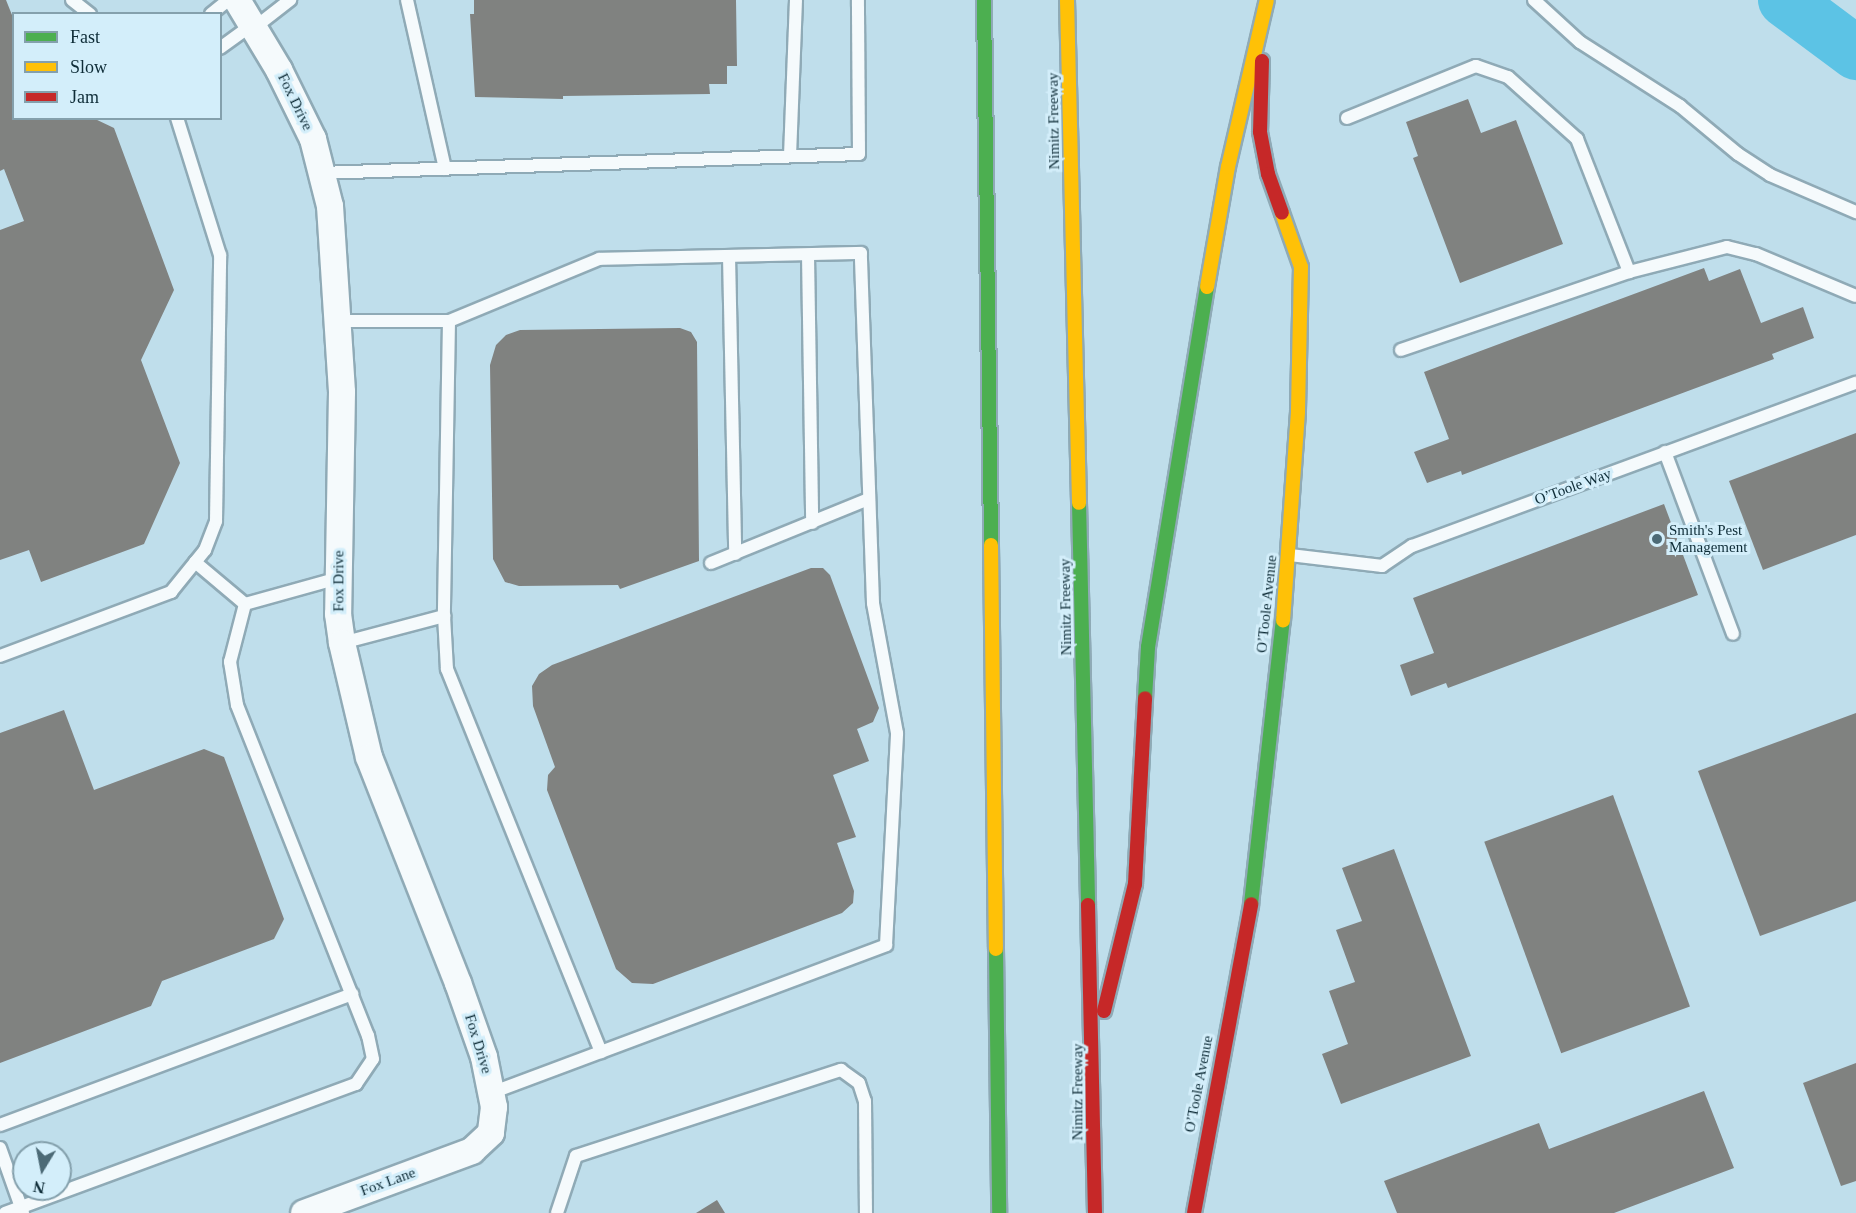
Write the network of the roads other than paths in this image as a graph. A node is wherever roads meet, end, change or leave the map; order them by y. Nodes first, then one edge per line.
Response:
1 (72, 0) edge
2 (228, 0) edge
3 (237, 0) edge
4 (290, 0) edge
5 (407, 0) edge
6 (796, 0) edge
7 (858, 0) edge
8 (984, 0) edge
9 (1067, 0) edge
10 (1270, 0) edge
11 (1534, 0) edge
12 (87, 12) edge
13 (213, 12) edge
14 (253, 27) junction
15 (222, 47) edge
16 (1347, 118) dead end
17 (178, 120) edge
18 (790, 156) junction
19 (445, 169) junction
20 (321, 173) junction
21 (1856, 212) edge
22 (808, 255) junction
23 (729, 256) junction
24 (1629, 272) junction
25 (1856, 296) edge
26 (337, 321) junction
27 (449, 321) junction
28 (1401, 350) dead end
29 (1856, 383) edge
30 (1665, 452) junction
31 (869, 499) junction
32 (812, 523) junction
33 (735, 554) junction
34 (1289, 555) junction
35 (195, 562) junction
36 (711, 563) dead end
37 (339, 578) junction
38 (244, 604) junction
39 (444, 616) junction
40 (1733, 634) dead end
41 (342, 643) junction
42 (0, 656) edge
43 (351, 994) junction
44 (601, 1052) junction
45 (1094, 1053) junction
46 (491, 1093) junction
47 (0, 1125) edge
48 (0, 1148) edge
49 (471, 1151) joint
50 (22, 1210) edge
51 (5, 1213) edge
52 (304, 1213) edge
53 (557, 1213) edge
54 (866, 1213) edge
55 (999, 1213) edge
56 (1095, 1213) edge
57 (1194, 1213) edge

1 - 12 lane
2 - 13 lane
3 - 14 street, Fox Drive
4 - 14 lane
5 - 19 lane
6 - 18 lane
7 - 18 lane
8 - 55 main road
9 - 45 main road, Nimitz Freeway
10 - 34 main road, O’Toole Avenue
10 - 45 main road
11 - 21 lane
14 - 15 lane
14 - 20 street, Fox Drive
16 - 24 lane
17 - 35 lane
18 - 19 lane
19 - 20 lane
20 - 26 street, Fox Drive
22 - 23 lane
22 - 31 lane
22 - 32 lane
23 - 27 lane
23 - 33 lane
24 - 25 lane
24 - 28 lane
26 - 27 lane
26 - 37 street, Fox Drive
27 - 39 lane
29 - 30 lane, O’Toole Way
30 - 34 lane, O’Toole Way
30 - 40 lane
31 - 32 lane
31 - 44 lane
32 - 33 lane
33 - 36 lane
34 - 57 main road, O’Toole Avenue
35 - 38 lane
35 - 42 lane
37 - 38 lane
37 - 41 street, Fox Drive
38 - 43 lane
39 - 41 lane
39 - 44 lane
41 - 46 street, Fox Drive
43 - 47 lane
43 - 50 lane
44 - 46 lane
45 - 56 main road, Nimitz Freeway
46 - 49 street, Fox Drive
48 - 50 lane
49 - 52 street, Fox Lane
50 - 51 lane
53 - 54 lane

